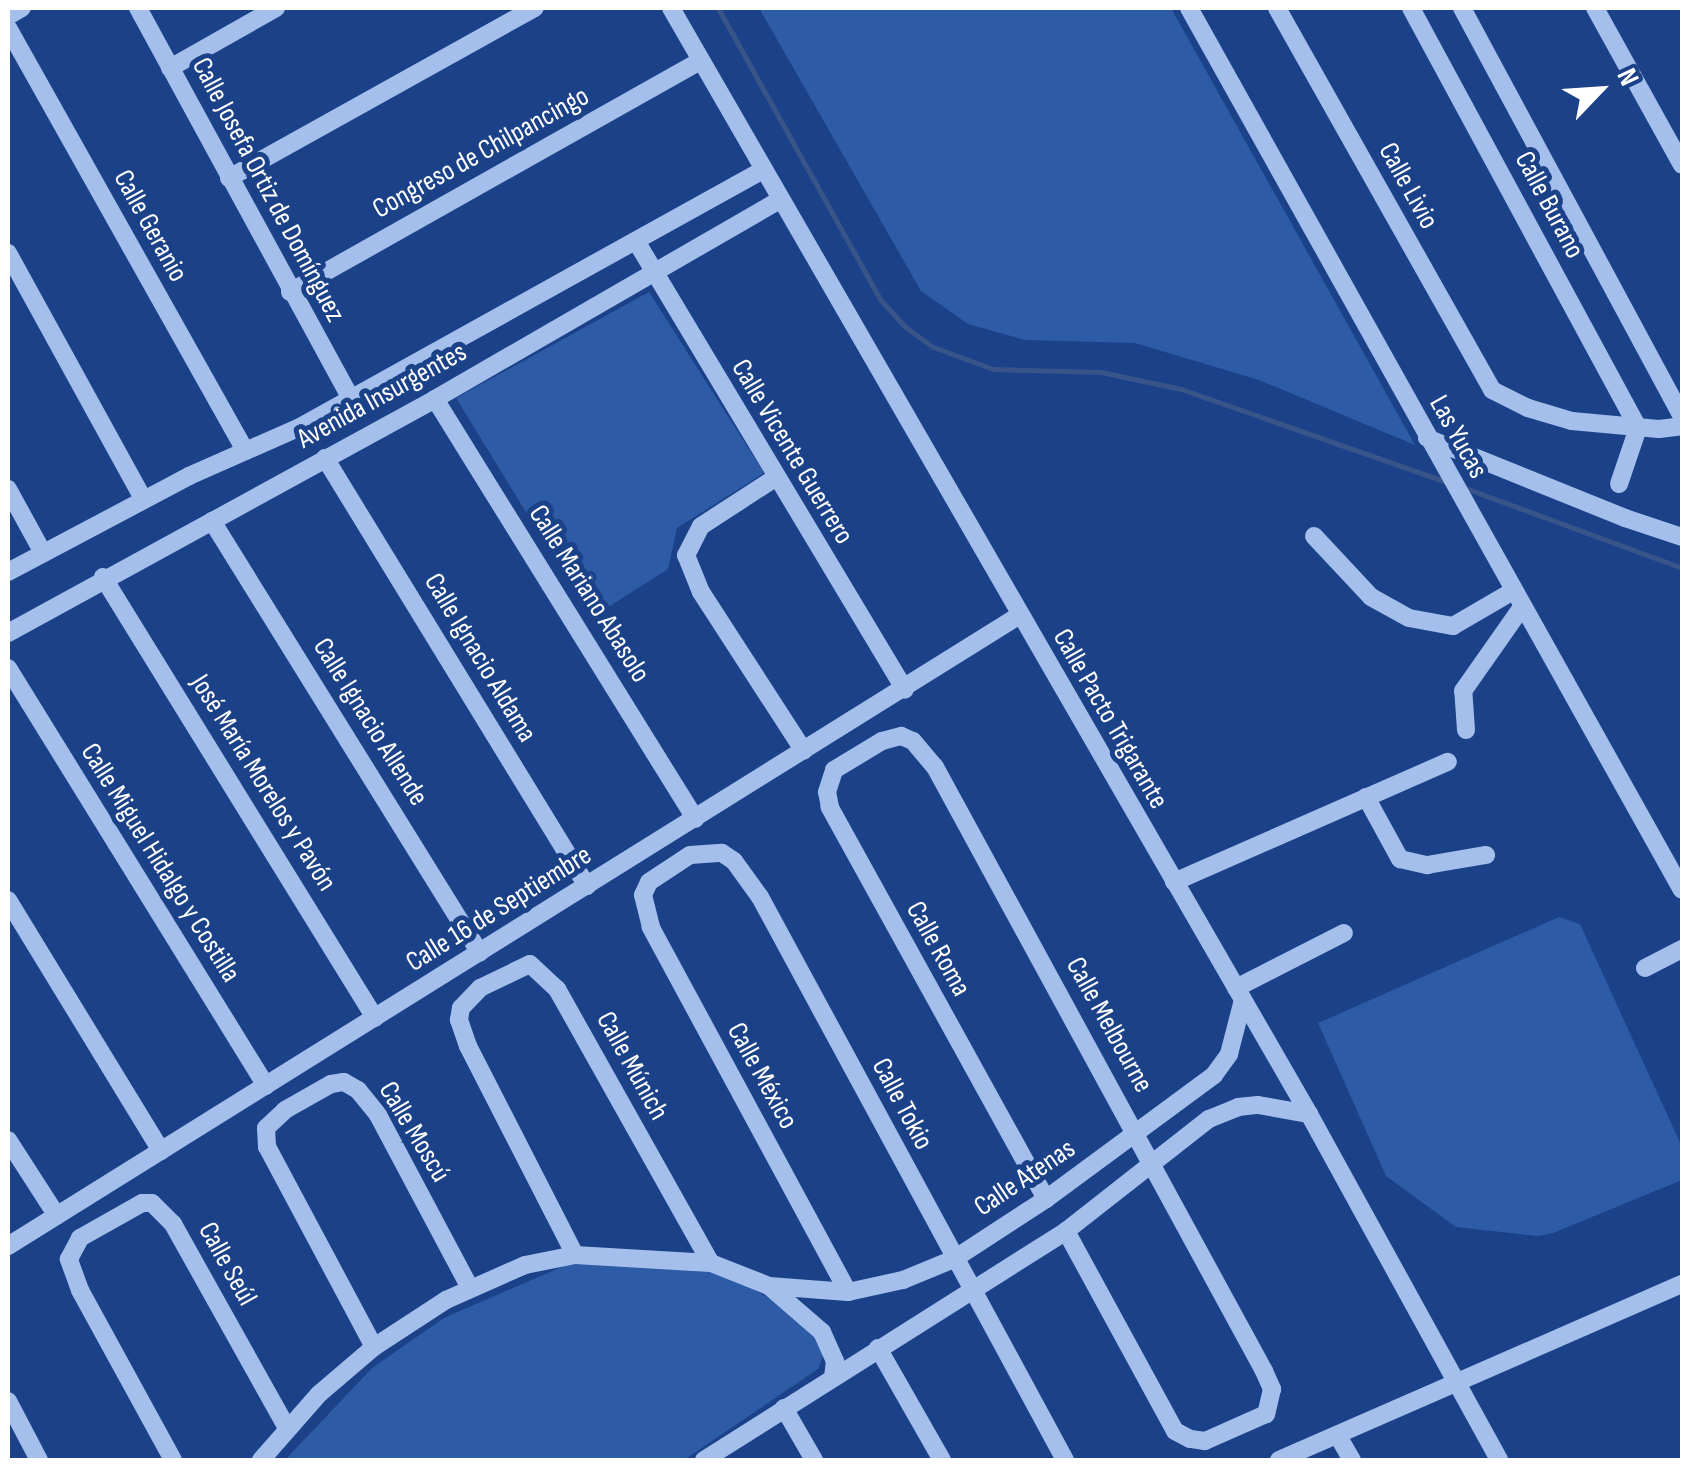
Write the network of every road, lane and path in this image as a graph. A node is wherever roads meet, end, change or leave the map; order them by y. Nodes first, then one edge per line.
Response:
1 (22, 8) edge
2 (138, 8) edge
3 (276, 8) edge
4 (535, 8) edge
5 (670, 8) edge
6 (1190, 8) edge
7 (1277, 8) edge
8 (1412, 8) edge
9 (1462, 8) edge
10 (1595, 8) edge
11 (8, 16) edge
12 (8, 28) edge
13 (700, 61) junction
14 (170, 68) junction
15 (1682, 165) edge
16 (761, 171) junction
17 (229, 178) junction
18 (779, 200) junction
19 (636, 241) junction
20 (8, 253) edge
21 (654, 273) junction
22 (290, 292) junction
23 (351, 398) junction
24 (436, 399) junction
25 (1682, 416) edge
26 (1682, 426) edge
27 (1638, 428) junction
28 (1430, 444) junction
29 (245, 451) junction
30 (325, 458) junction
31 (774, 478) junction
32 (1618, 484) dead end
33 (8, 489) edge
34 (143, 500) junction
35 (212, 521) junction
36 (1314, 536) dead end
37 (1682, 537) edge
38 (42, 553) junction
39 (8, 572) edge
40 (103, 577) junction
41 (1518, 599) junction
42 (1018, 616) junction
43 (8, 632) edge
44 (8, 668) edge
45 (905, 690) junction
46 (1466, 730) dead end
47 (882, 741) joint
48 (804, 751) junction
49 (1448, 762) dead end
50 (1366, 797) junction
51 (695, 819) junction
52 (1486, 856) dead end
53 (649, 882) joint
54 (1174, 882) junction
55 (587, 886) junction
56 (1682, 890) edge
57 (8, 900) edge
58 (1344, 933) dead end
59 (1682, 948) edge
60 (480, 952) junction
61 (1645, 968) dead end
62 (1240, 994) junction
63 (376, 1018) junction
64 (266, 1086) junction
65 (1309, 1114) junction
66 (1137, 1132) junction
67 (8, 1140) edge
68 (161, 1152) junction
69 (1154, 1165) junction
70 (1046, 1199) junction
71 (56, 1216) junction
72 (1066, 1231) junction
73 (8, 1246) edge
74 (574, 1254) junction
75 (954, 1259) junction
76 (710, 1262) junction
77 (1682, 1284) edge
78 (769, 1286) junction
79 (470, 1288) junction
80 (972, 1290) junction
81 (848, 1292) junction
82 (374, 1347) junction
83 (878, 1348) junction
84 (833, 1378) junction
85 (1457, 1386) junction
86 (8, 1401) edge
87 (784, 1408) junction
88 (287, 1428) junction
89 (1338, 1436) junction
90 (39, 1460) edge
91 (172, 1460) edge
92 (261, 1460) edge
93 (704, 1460) edge
94 (814, 1460) edge
95 (942, 1460) edge
96 (1065, 1460) edge
97 (1279, 1460) edge
98 (1352, 1460) edge
99 (1498, 1460) edge

1 - 11 street
2 - 14 street, Calle Josefa Ortiz de Domínguez
3 - 14 street
4 - 17 street
5 - 13 street, Calle Pacto Trigarante
6 - 28 street, Las Yucas
7 - 27 street, Calle Livio
8 - 27 street, Calle Burano
9 - 25 street, Calle Burano
10 - 15 street
12 - 29 street, Calle Geranio
13 - 16 street, Calle Pacto Trigarante
13 - 22 street, Congreso de Chilpancingo
14 - 17 street, Calle Josefa Ortiz de Domínguez
16 - 18 street, Calle Pacto Trigarante
16 - 19 street, Avenida Insurgentes
17 - 22 street, Calle Josefa Ortiz de Domínguez
18 - 21 street, Avenida Insurgentes
18 - 42 street, Calle Pacto Trigarante
19 - 21 street, Calle Vicente Guerrero
19 - 23 street, Avenida Insurgentes
20 - 34 street
21 - 24 street, Avenida Insurgentes
21 - 31 street, Calle Vicente Guerrero
22 - 23 street, Calle Josefa Ortiz de Domínguez
23 - 29 street, Avenida Insurgentes
24 - 30 street, Avenida Insurgentes
24 - 51 street, Calle Mariano Abasolo
26 - 27 street
27 - 32 street
28 - 37 street
28 - 41 street, Las Yucas
29 - 34 street, Avenida Insurgentes
30 - 35 street, Avenida Insurgentes
30 - 55 street, Calle Ignacio Aldama
31 - 45 street, Calle Vicente Guerrero
31 - 48 street
33 - 38 street
34 - 38 street, Avenida Insurgentes
35 - 40 street, Avenida Insurgentes
35 - 60 street, Calle Ignacio Allende
36 - 41 street
38 - 39 street, Avenida Insurgentes
40 - 43 street, Avenida Insurgentes
40 - 63 street, José María Morelos y Pavón
41 - 46 street
41 - 56 street, Las Yucas
42 - 45 street, Calle 16 de Septiembre
42 - 54 street, Calle Pacto Trigarante
44 - 64 street, Calle Miguel Hidalgo y Costilla
45 - 48 street, Calle 16 de Septiembre
47 - 66 street, Calle Melbourne
47 - 70 street, Calle Roma
48 - 51 street, Calle 16 de Septiembre
49 - 50 street
50 - 52 street
50 - 54 street
51 - 55 street, Calle 16 de Septiembre
53 - 75 street, Calle Tokio
53 - 81 street, Calle México
54 - 62 street, Calle Pacto Trigarante
55 - 60 street, Calle 16 de Septiembre
57 - 68 street
58 - 62 street
59 - 61 street
60 - 63 street, Calle 16 de Septiembre
62 - 65 street, Calle Pacto Trigarante
62 - 66 street, Calle Atenas
63 - 64 street, Calle 16 de Septiembre
64 - 68 street, Calle 16 de Septiembre
65 - 69 street
65 - 85 street, Calle Pacto Trigarante
66 - 69 street, Calle Melbourne
66 - 70 street, Calle Atenas
67 - 71 street
68 - 71 street, Calle 16 de Septiembre
69 - 72 street
69 - 72 street, Calle Melbourne
70 - 75 street, Calle Atenas
71 - 73 street, Calle 16 de Septiembre
72 - 80 street
74 - 76 street, Calle Atenas
74 - 76 street, Calle Múnich
74 - 79 street, Calle Atenas
75 - 80 street, Calle Tokio
75 - 81 street, Calle Atenas
76 - 78 street, Calle Atenas
77 - 85 street
78 - 81 street, Calle Atenas
78 - 84 street, Calle Atenas
79 - 82 street, Calle Atenas
79 - 82 street, Calle Moscú
80 - 83 street
80 - 96 street, Calle Tokio
82 - 88 street, Calle Atenas
83 - 84 street
83 - 95 street
84 - 87 street
85 - 89 street
85 - 99 street, Calle Pacto Trigarante
86 - 90 street
87 - 93 street
87 - 94 street
88 - 91 street, Calle Seúl
88 - 92 street, Calle Atenas
89 - 97 street
89 - 98 street

